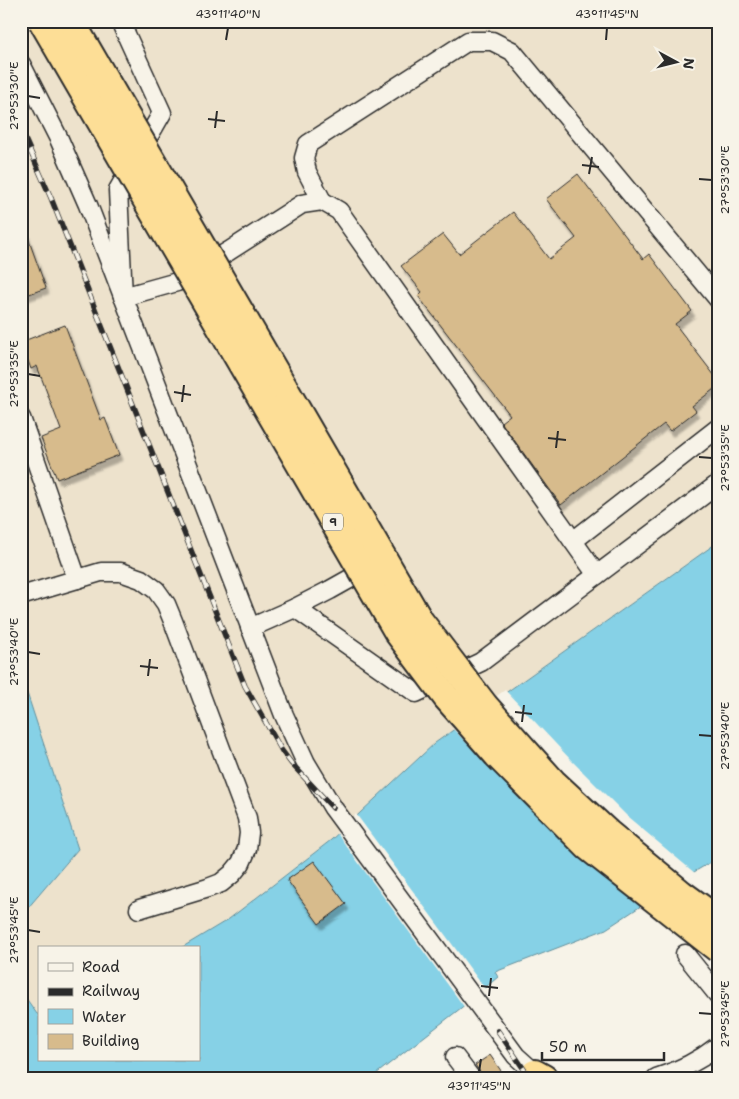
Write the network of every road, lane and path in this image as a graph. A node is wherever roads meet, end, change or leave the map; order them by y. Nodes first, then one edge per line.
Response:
1 (42, 21) edge
2 (71, 21) edge
3 (120, 21) edge
4 (21, 64) edge
5 (322, 201) junction
6 (123, 297) junction
7 (718, 300) edge
8 (21, 418) edge
9 (718, 428) edge
10 (718, 484) edge
11 (573, 541) junction
12 (396, 553) dead end
13 (597, 574) junction
14 (77, 579) junction
15 (21, 596) edge
16 (295, 608) junction
17 (250, 628) junction
18 (139, 909) dead end
19 (718, 920) edge
20 (718, 948) edge
21 (684, 954) dead end
22 (718, 995) edge
23 (718, 1046) edge
24 (455, 1057) dead end
25 (542, 1076) edge
26 (471, 1078) edge
27 (656, 1078) edge

1 - 20 highway, 9, bridge
2 - 19 highway, 9, bridge
3 - 6 street
4 - 6 street
5 - 6 street
5 - 7 street
5 - 11 street
6 - 17 street
8 - 14 street
9 - 11 street
10 - 13 street
11 - 13 street
12 - 16 street
13 - 16 street
14 - 15 street
14 - 18 street
16 - 17 street
17 - 25 street
21 - 22 street
23 - 27 street
24 - 26 street

